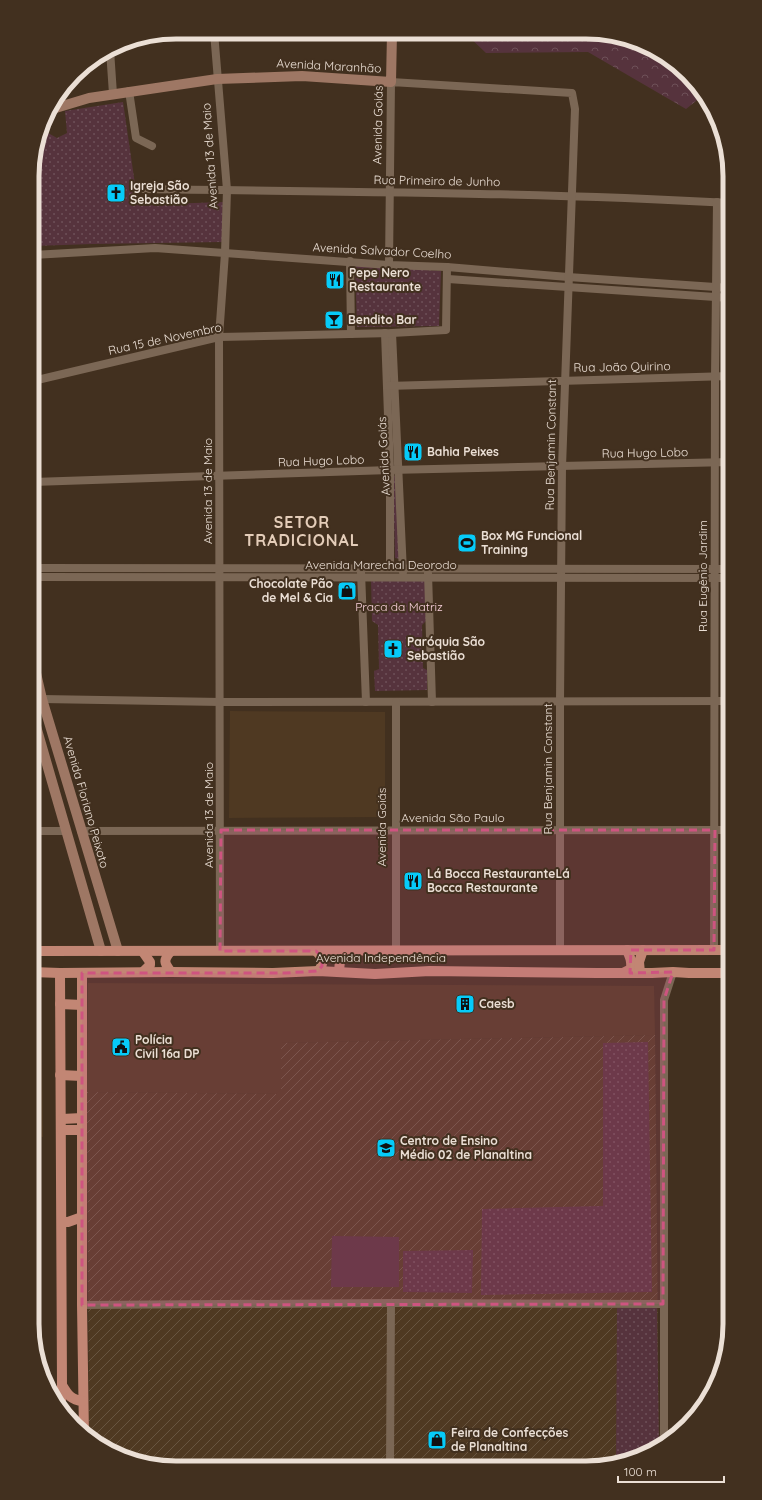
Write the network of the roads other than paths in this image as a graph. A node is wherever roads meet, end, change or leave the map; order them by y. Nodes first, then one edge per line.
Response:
1 (214, 39) edge
2 (392, 39) edge
3 (110, 55) edge
4 (217, 79) junction
5 (391, 82) junction
6 (129, 91) junction
7 (113, 94) junction
8 (57, 108) edge
9 (575, 109) joint
10 (152, 146) dead end
11 (144, 189) dead end
12 (227, 190) junction
13 (390, 191) junction
14 (571, 196) junction
15 (717, 202) junction
16 (723, 202) edge
17 (225, 253) junction
18 (39, 255) edge
19 (350, 261) junction
20 (389, 265) junction
21 (447, 267) junction
22 (568, 277) junction
23 (448, 279) junction
24 (568, 287) junction
25 (716, 287) junction
26 (723, 288) edge
27 (716, 297) junction
28 (723, 298) edge
29 (388, 333) junction
30 (351, 334) junction
31 (219, 337) junction
32 (715, 376) junction
33 (723, 376) edge
34 (39, 380) edge
35 (564, 380) junction
36 (391, 386) junction
37 (723, 462) edge
38 (715, 463) junction
39 (562, 467) junction
40 (394, 470) junction
41 (220, 477) junction
42 (39, 482) edge
43 (220, 567) junction
44 (361, 567) junction
45 (39, 568) edge
46 (390, 568) junction
47 (403, 568) junction
48 (428, 568) junction
49 (561, 568) junction
50 (716, 569) junction
51 (723, 569) edge
52 (39, 577) edge
53 (221, 577) junction
54 (362, 577) junction
55 (403, 577) junction
56 (428, 577) junction
57 (561, 578) junction
58 (716, 578) junction
59 (723, 578) edge
60 (39, 687) edge
61 (42, 699) junction
62 (723, 701) edge
63 (221, 702) junction
64 (366, 702) junction
65 (396, 702) junction
66 (432, 702) junction
67 (560, 702) junction
68 (715, 702) junction
69 (39, 737) edge
70 (60, 760) junction
71 (47, 765) junction
72 (66, 782) junction
73 (53, 787) junction
74 (39, 830) edge
75 (220, 830) junction
76 (396, 830) junction
77 (559, 830) junction
78 (715, 830) junction
79 (723, 830) edge
80 (66, 831) junction
81 (81, 831) junction
82 (98, 888) junction
83 (83, 891) junction
84 (627, 950) junction
85 (644, 950) junction
86 (714, 950) junction
87 (723, 950) edge
88 (39, 951) edge
89 (101, 951) junction
90 (118, 951) junction
91 (171, 951) junction
92 (220, 951) junction
93 (316, 951) junction
94 (396, 951) junction
95 (560, 951) junction
96 (143, 952) junction
97 (344, 952) junction
98 (318, 971) junction
99 (339, 971) junction
100 (39, 972) edge
101 (142, 972) junction
102 (171, 972) junction
103 (673, 972) junction
104 (82, 973) junction
105 (623, 973) junction
106 (640, 973) junction
107 (723, 973) edge
108 (60, 974) junction
109 (60, 1004) junction
110 (82, 1005) junction
111 (60, 1075) junction
112 (82, 1076) junction
113 (82, 1118) junction
114 (62, 1119) junction
115 (62, 1130) junction
116 (82, 1130) junction
117 (82, 1217) junction
118 (62, 1222) junction
119 (391, 1303) junction
120 (663, 1304) junction
121 (82, 1305) junction
122 (62, 1385) junction
123 (61, 1399) edge
124 (83, 1401) junction
125 (84, 1425) edge
126 (664, 1437) edge
127 (390, 1461) edge

1 - 4 street, Avenida 13 de Maio
2 - 5 street, Avenida Goiás
3 - 7 street
4 - 5 street, Avenida Maranhão
4 - 6 street, Avenida Maranhão
4 - 12 street, Avenida 13 de Maio
5 - 9 street, Avenida Maranhão
5 - 13 street, Avenida Goiás
6 - 7 street, Avenida Maranhão
6 - 10 street
7 - 8 street, Avenida Maranhão
9 - 14 street, Rua Benjamin Constant
11 - 12 street, Rua Primeiro de Junho
12 - 13 street, Rua Primeiro de Junho
12 - 17 street, Avenida 13 de Maio
13 - 14 street, Rua Primeiro de Junho
13 - 20 street, Avenida Goiás
14 - 15 street, Rua Primeiro de Junho
14 - 22 street, Rua Benjamin Constant
15 - 16 street, Rua Primeiro de Junho
15 - 25 street, Rua Eugênio Jardim
17 - 18 street, Avenida Salvador Coelho
17 - 19 street, Avenida Salvador Coelho
17 - 31 street, Avenida 13 de Maio
19 - 20 street, Avenida Salvador Coelho
19 - 30 street
20 - 21 street, Avenida Salvador Coelho
21 - 22 street, Avenida Salvador Coelho
21 - 23 street
22 - 24 street, Rua Benjamin Constant
22 - 25 street, Avenida Salvador Coelho
23 - 24 street, Avenida Salvador Coelho
23 - 29 street, Rua 15 de Novembro
24 - 27 street, Avenida Salvador Coelho
24 - 35 street, Rua Benjamin Constant
25 - 26 street, Avenida Salvador Coelho
25 - 27 street, Rua Eugênio Jardim
27 - 28 street, Avenida Salvador Coelho
27 - 32 street, Rua Eugênio Jardim
29 - 30 street, Rua 15 de Novembro
29 - 36 street, Avenida Goiás
30 - 31 street, Rua 15 de Novembro
31 - 34 street, Rua 15 de Novembro
31 - 41 street, Avenida 13 de Maio
32 - 33 street, Rua João Quirino
32 - 35 street, Rua João Quirino
32 - 38 street, Rua Eugênio Jardim
35 - 36 street, Rua João Quirino
35 - 39 street, Rua Benjamin Constant
36 - 40 street, Avenida Goiás
37 - 38 street, Rua Hugo Lobo
38 - 39 street, Rua Hugo Lobo
38 - 50 street, Rua Eugênio Jardim
39 - 40 street, Rua Hugo Lobo
39 - 49 street, Rua Benjamin Constant
40 - 41 street, Rua Hugo Lobo
40 - 46 street, Avenida Goiás
40 - 47 street, Avenida Goiás
41 - 42 street, Rua Hugo Lobo
41 - 43 street, Avenida 13 de Maio
43 - 44 street, Avenida Marechal Deorodo
43 - 45 street, Avenida Marechal Deorodo
43 - 53 street, Avenida 13 de Maio
44 - 46 street, Avenida Marechal Deorodo
44 - 54 street
46 - 47 street, Avenida Marechal Deorodo
47 - 48 street, Avenida Marechal Deorodo
47 - 55 street, Avenida Goiás
48 - 49 street, Avenida Marechal Deorodo
48 - 56 street
49 - 50 street, Avenida Marechal Deorodo
49 - 57 street, Rua Benjamin Constant
50 - 51 street, Avenida Marechal Deorodo
50 - 58 street, Rua Eugênio Jardim
52 - 53 street, Avenida Marechal Deorodo
53 - 54 street, Avenida Marechal Deorodo
53 - 63 street, Avenida 13 de Maio
54 - 55 street, Avenida Marechal Deorodo
54 - 64 street
55 - 56 street, Avenida Marechal Deorodo
56 - 57 street, Avenida Marechal Deorodo
56 - 66 street
57 - 58 street, Avenida Marechal Deorodo
57 - 67 street, Rua Benjamin Constant
58 - 59 street, Avenida Marechal Deorodo
58 - 68 street, Rua Eugênio Jardim
60 - 61 street, Avenida Floriano Peixoto
61 - 63 street
61 - 70 street, Avenida Floriano Peixoto
62 - 68 street
63 - 64 street
63 - 75 street, Avenida 13 de Maio
64 - 65 street
65 - 66 street
65 - 76 street, Avenida Goiás
66 - 67 street
67 - 68 street
67 - 77 street, Rua Benjamin Constant
68 - 78 street, Rua Eugênio Jardim
69 - 71 street
70 - 71 street
70 - 72 street, Avenida Floriano Peixoto
71 - 73 street
72 - 73 street
72 - 81 street, Avenida Floriano Peixoto
73 - 80 street
74 - 80 street
75 - 76 street, Avenida São Paulo
75 - 81 street, Avenida São Paulo
75 - 92 street, Avenida 13 de Maio
76 - 77 street, Avenida São Paulo
76 - 94 street, Avenida Goiás
77 - 78 street, Avenida São Paulo
77 - 95 street, Rua Benjamin Constant
78 - 79 street, Avenida São Paulo
78 - 86 street, Rua Eugênio Jardim
80 - 83 street
81 - 82 street, Avenida Floriano Peixoto
82 - 83 street
82 - 90 street, Avenida Floriano Peixoto
83 - 89 street
84 - 85 main road, Avenida Independência
84 - 95 main road, Avenida Independência
84 - 105 main road
85 - 86 main road, Avenida Independência
85 - 106 main road
86 - 87 main road, Avenida Independência
88 - 89 main road, Avenida Independência
89 - 90 main road, Avenida Independência
90 - 96 main road, Avenida Independência
91 - 92 main road, Avenida Independência
91 - 96 main road, Avenida Independência
91 - 102 main road
92 - 93 main road, Avenida Independência
93 - 97 main road, Avenida Independência
93 - 98 main road
94 - 95 main road, Avenida Independência
94 - 97 main road, Avenida Independência
96 - 101 main road
97 - 99 main road
98 - 99 main road, Avenida Independência
98 - 102 main road, Avenida Independência
99 - 105 main road, Avenida Independência
100 - 108 main road, Avenida Independência
101 - 102 main road, Avenida Independência
101 - 104 main road, Avenida Independência
103 - 106 main road, Avenida Independência
103 - 107 main road, Avenida Independência
103 - 120 street
104 - 108 main road, Avenida Independência
104 - 110 main road
105 - 106 main road, Avenida Independência
108 - 109 main road
109 - 110 main road
109 - 111 main road
110 - 112 main road
111 - 112 main road
111 - 114 main road
112 - 113 main road
113 - 114 main road
113 - 116 main road
114 - 115 main road
115 - 116 main road
115 - 118 main road
116 - 117 main road
117 - 118 main road
117 - 121 main road
118 - 122 main road
119 - 120 street
119 - 121 street
119 - 127 street
120 - 126 street
121 - 124 main road
122 - 123 main road
122 - 124 main road
124 - 125 main road

